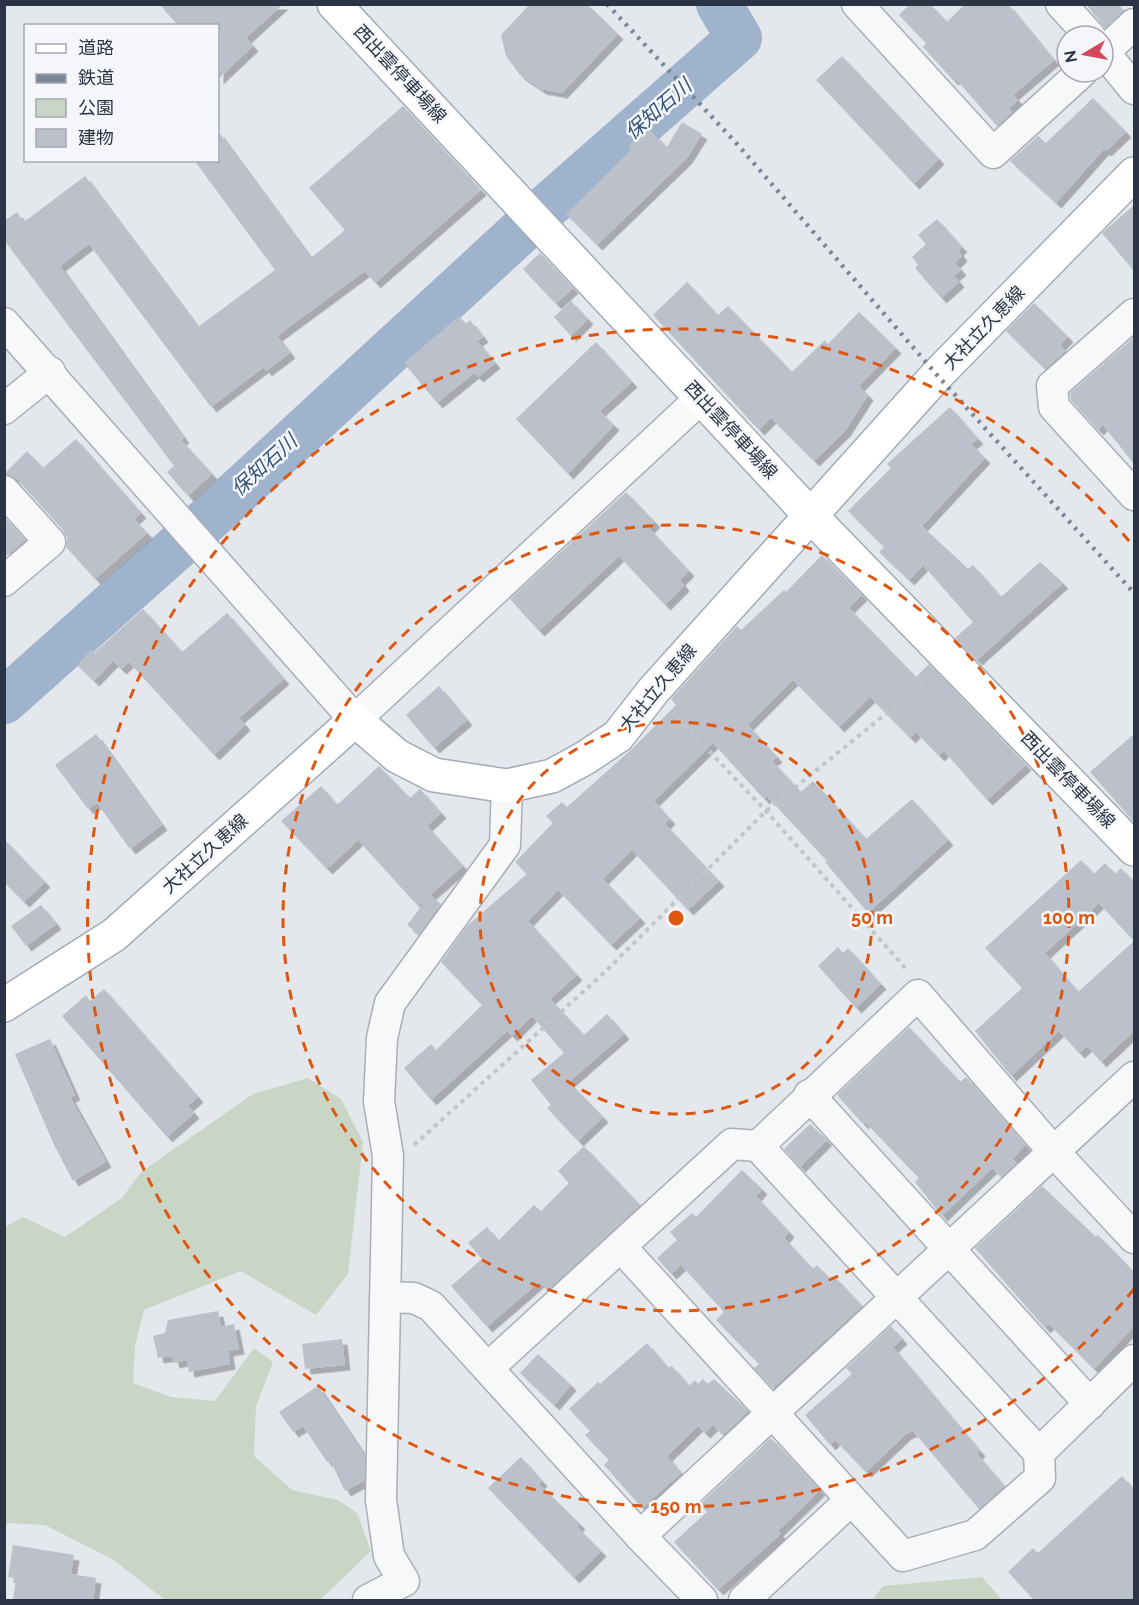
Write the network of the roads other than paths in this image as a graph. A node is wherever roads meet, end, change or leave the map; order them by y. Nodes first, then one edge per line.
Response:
1 (334, 4) edge
2 (856, 4) edge
3 (1061, 4) edge
4 (1079, 24) edge
5 (1134, 24) edge
6 (1115, 37) edge
7 (1115, 66) edge
8 (1069, 84) edge
9 (1134, 89) edge
10 (1134, 174) edge
11 (1134, 314) edge
12 (4, 323) edge
13 (50, 372) junction
14 (701, 398) junction
15 (4, 409) edge
16 (4, 491) edge
17 (1134, 495) edge
18 (811, 516) junction
19 (4, 581) edge
20 (355, 720) junction
21 (507, 786) junction
22 (1134, 849) edge
23 (4, 1005) edge
24 (1134, 1077) edge
25 (809, 1095) junction
26 (758, 1146) junction
27 (1054, 1152) junction
28 (1134, 1238) edge
29 (621, 1246) junction
30 (950, 1249) junction
31 (385, 1297) junction
32 (897, 1297) junction
33 (1134, 1360) edge
34 (489, 1367) junction
35 (1090, 1404) junction
36 (772, 1413) junction
37 (1039, 1453) junction
38 (851, 1500) junction
39 (640, 1536) junction
40 (368, 1600) edge
41 (702, 1600) edge
42 (744, 1600) edge

1 - 14 main road, 西出雲停車場線
2 - 8 street
3 - 4 street
5 - 6 street
7 - 9 street
10 - 18 main road, 大社立久恵線
11 - 17 street
12 - 13 street
13 - 15 street
13 - 20 street
14 - 18 main road, 西出雲停車場線
14 - 20 street
16 - 19 street
18 - 21 main road, 大社立久恵線
18 - 22 main road, 西出雲停車場線
20 - 21 main road, 大社立久恵線
20 - 23 main road, 大社立久恵線
21 - 31 street
24 - 27 street
25 - 26 street
25 - 27 street
25 - 30 street
26 - 29 street
26 - 32 street
27 - 28 street
27 - 30 street
29 - 34 street
29 - 36 street
30 - 32 street
30 - 35 street
31 - 34 street
31 - 40 street
32 - 36 street
32 - 37 street
33 - 35 street
34 - 39 street
35 - 37 street
36 - 38 street
36 - 39 street
37 - 38 street
38 - 42 street
39 - 41 street

